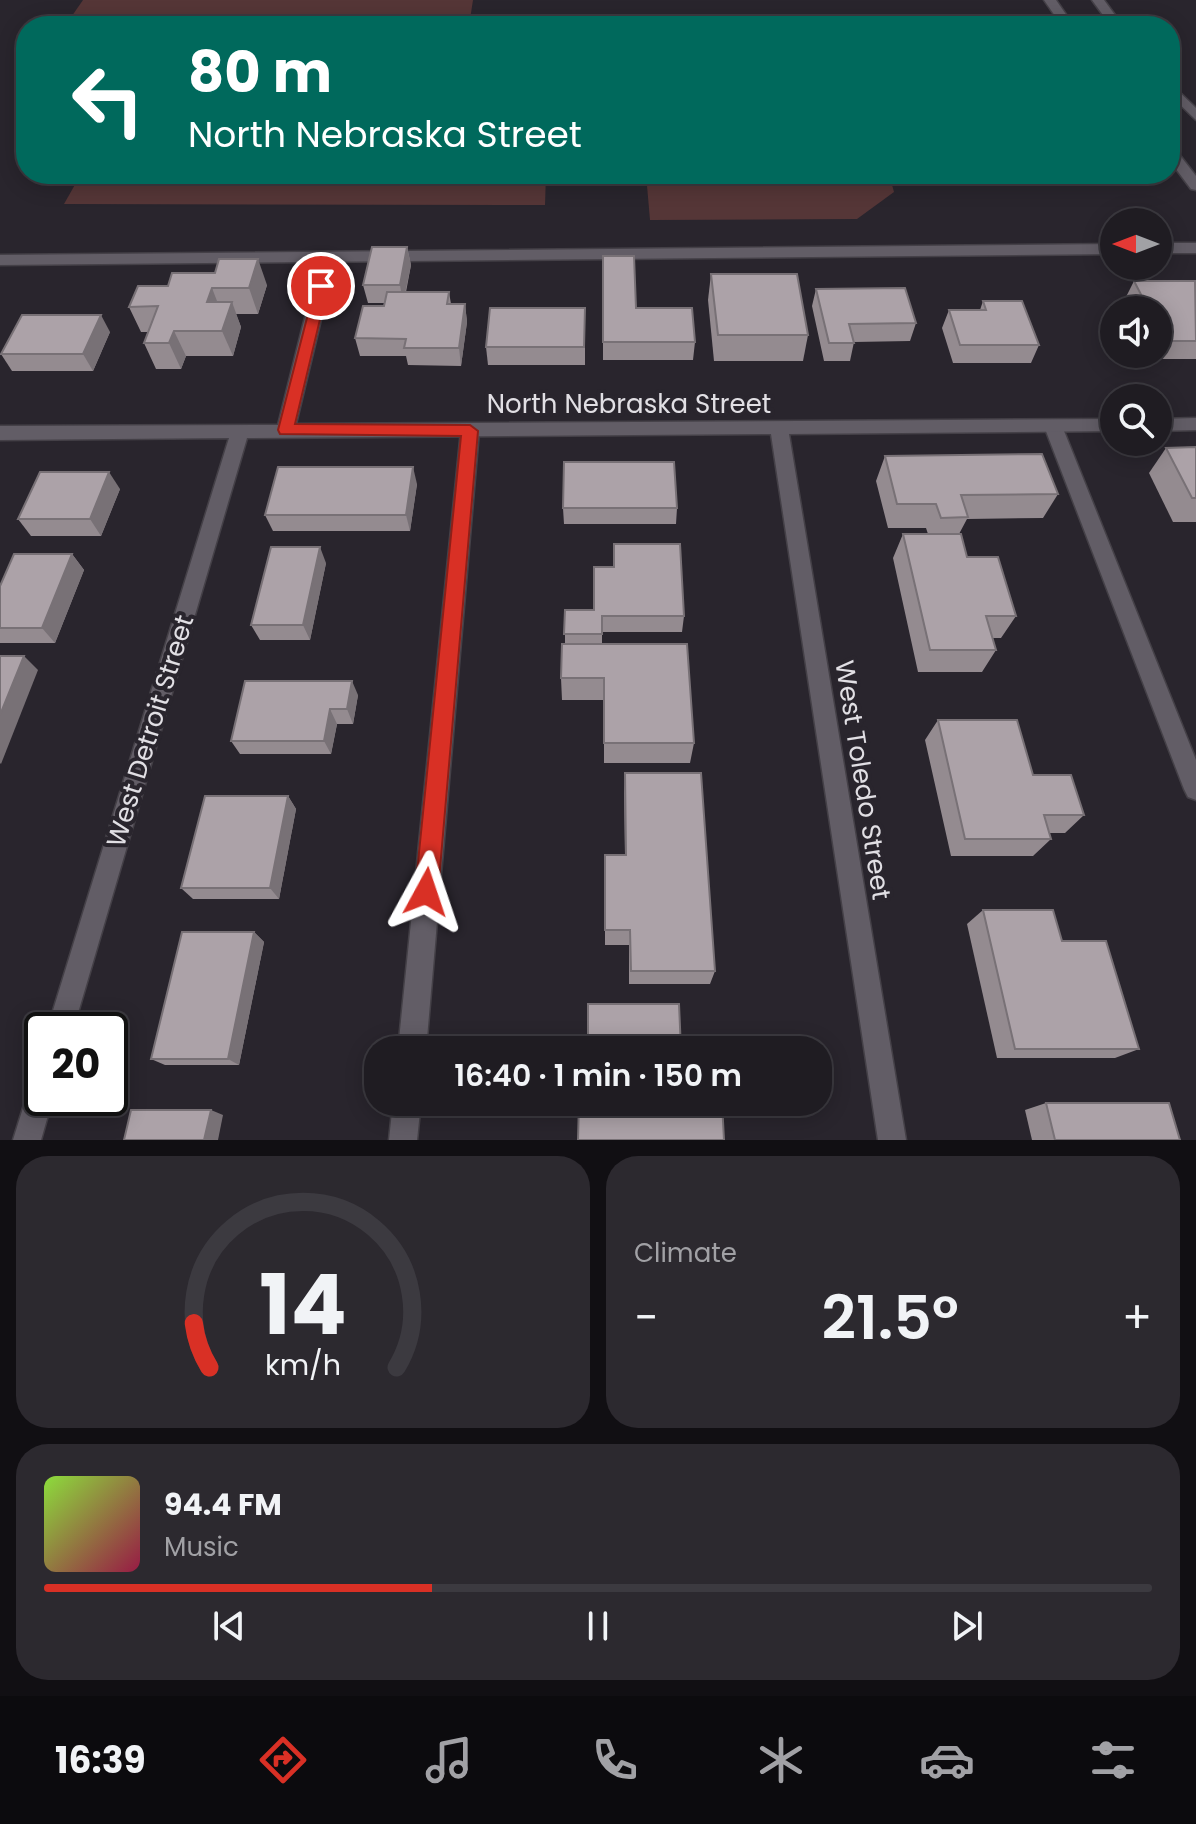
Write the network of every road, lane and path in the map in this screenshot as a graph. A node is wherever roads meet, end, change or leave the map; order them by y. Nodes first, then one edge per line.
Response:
1 (1180, 165) edge
2 (1196, 186) edge
3 (1172, 248) edge
4 (1196, 248) edge
5 (1100, 249) edge
6 (328, 257) junction
7 (0, 260) edge
8 (1196, 424) edge
9 (1100, 425) edge
10 (1172, 425) edge
11 (1053, 426) junction
12 (779, 429) junction
13 (286, 430) junction
14 (470, 431) junction
15 (240, 432) junction
16 (0, 433) edge
17 (1196, 789) edge
18 (65, 1012) edge
19 (413, 1036) edge
20 (34, 1116) edge
21 (406, 1116) edge
22 (27, 1140) edge
23 (403, 1140) edge
24 (892, 1140) edge

1 - 2 street
3 - 4 street
5 - 6 street
6 - 7 street
6 - 13 street
8 - 10 street
9 - 11 street, North Nebraska Street
11 - 12 street, North Nebraska Street
11 - 17 street
12 - 14 street, North Nebraska Street
12 - 24 street, West Toledo Street
13 - 14 street, North Nebraska Street
13 - 15 street, North Nebraska Street
14 - 19 street
15 - 16 street, North Nebraska Street
15 - 18 street, West Detroit Street
20 - 22 street
21 - 23 street

